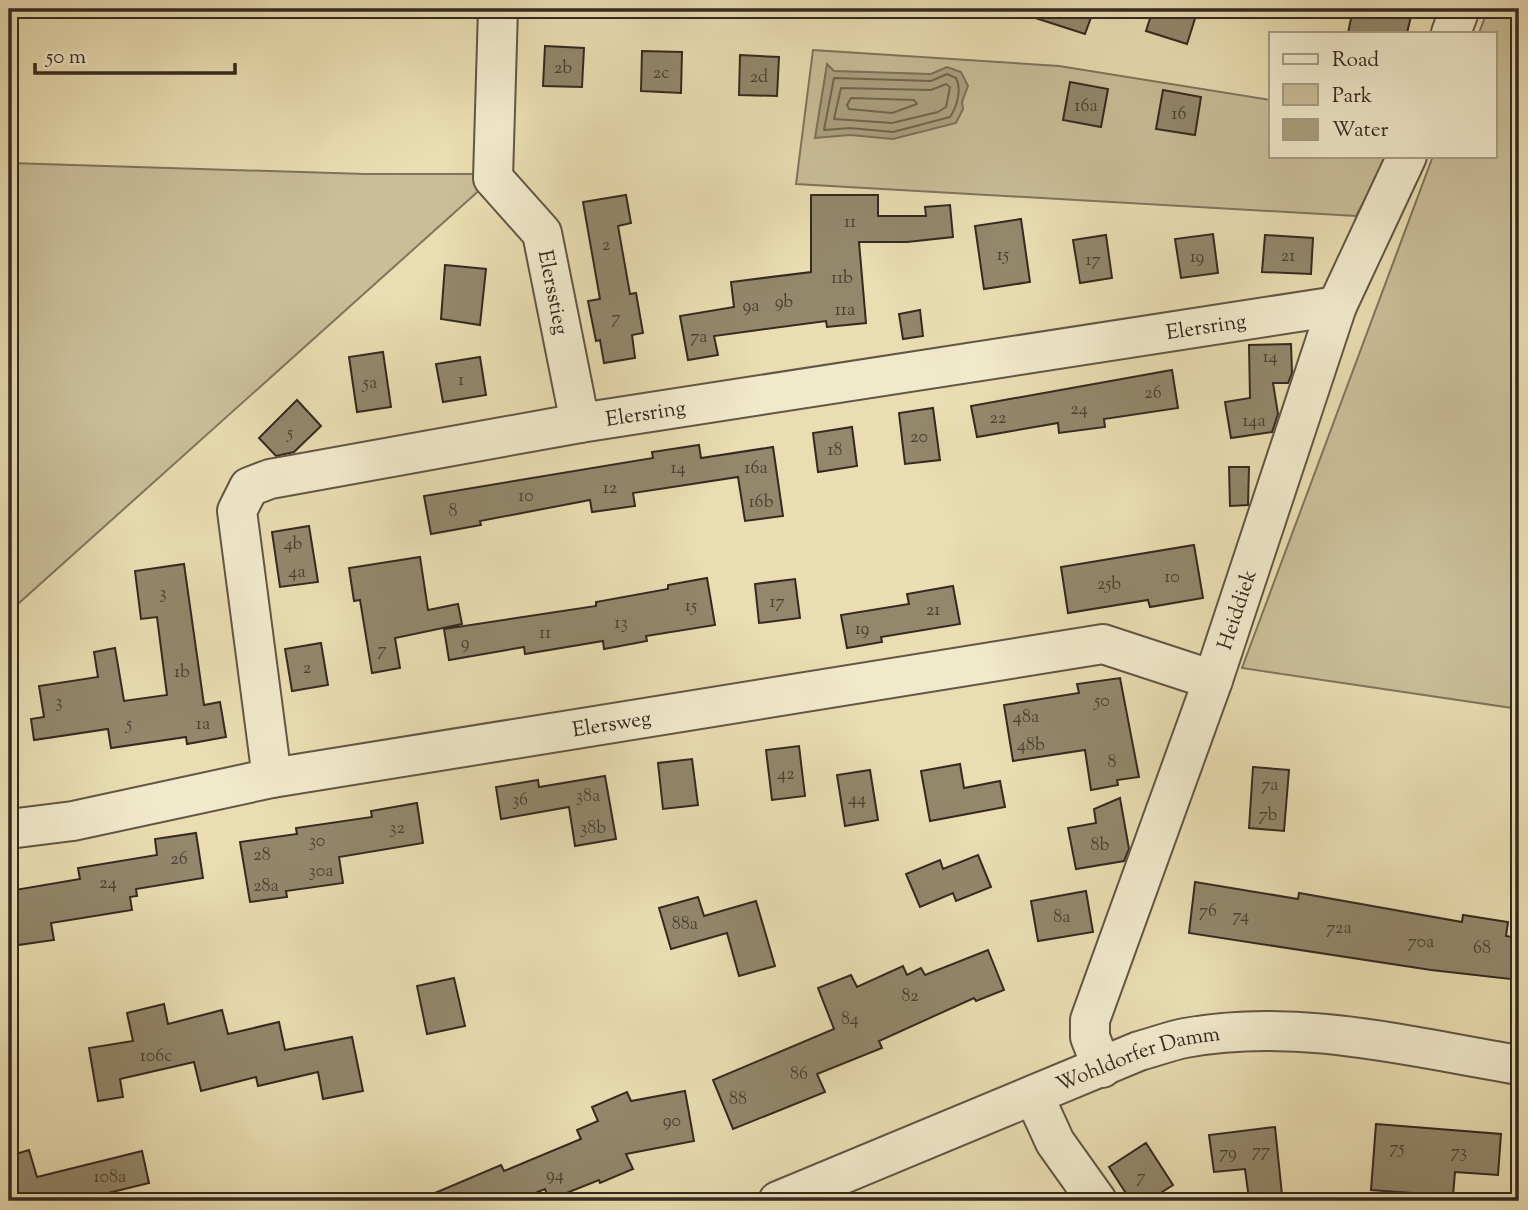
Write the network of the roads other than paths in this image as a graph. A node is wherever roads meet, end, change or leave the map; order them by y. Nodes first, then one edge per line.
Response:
1 (498, 9) edge
2 (1460, 9) edge
3 (1451, 32) edge
4 (1406, 158) edge
5 (1337, 306) junction
6 (580, 423) junction
7 (1213, 680) junction
8 (272, 778) junction
9 (9, 829) edge
10 (1519, 1065) edge
11 (1102, 1068) junction
12 (1034, 1096) junction
13 (778, 1201) edge
14 (1097, 1201) edge

1 - 6 street, Elersstieg
2 - 3 street
4 - 5 street, Heiddiek
5 - 6 street, Elersring
5 - 7 street, Heiddiek
6 - 8 street, Elersring
7 - 8 street, Elersweg
7 - 11 street, Heiddiek
8 - 9 street, Elersweg
10 - 11 street, Wohldorfer Damm
11 - 12 street, Wohldorfer Damm
12 - 13 street, Wohldorfer Damm
12 - 14 street

